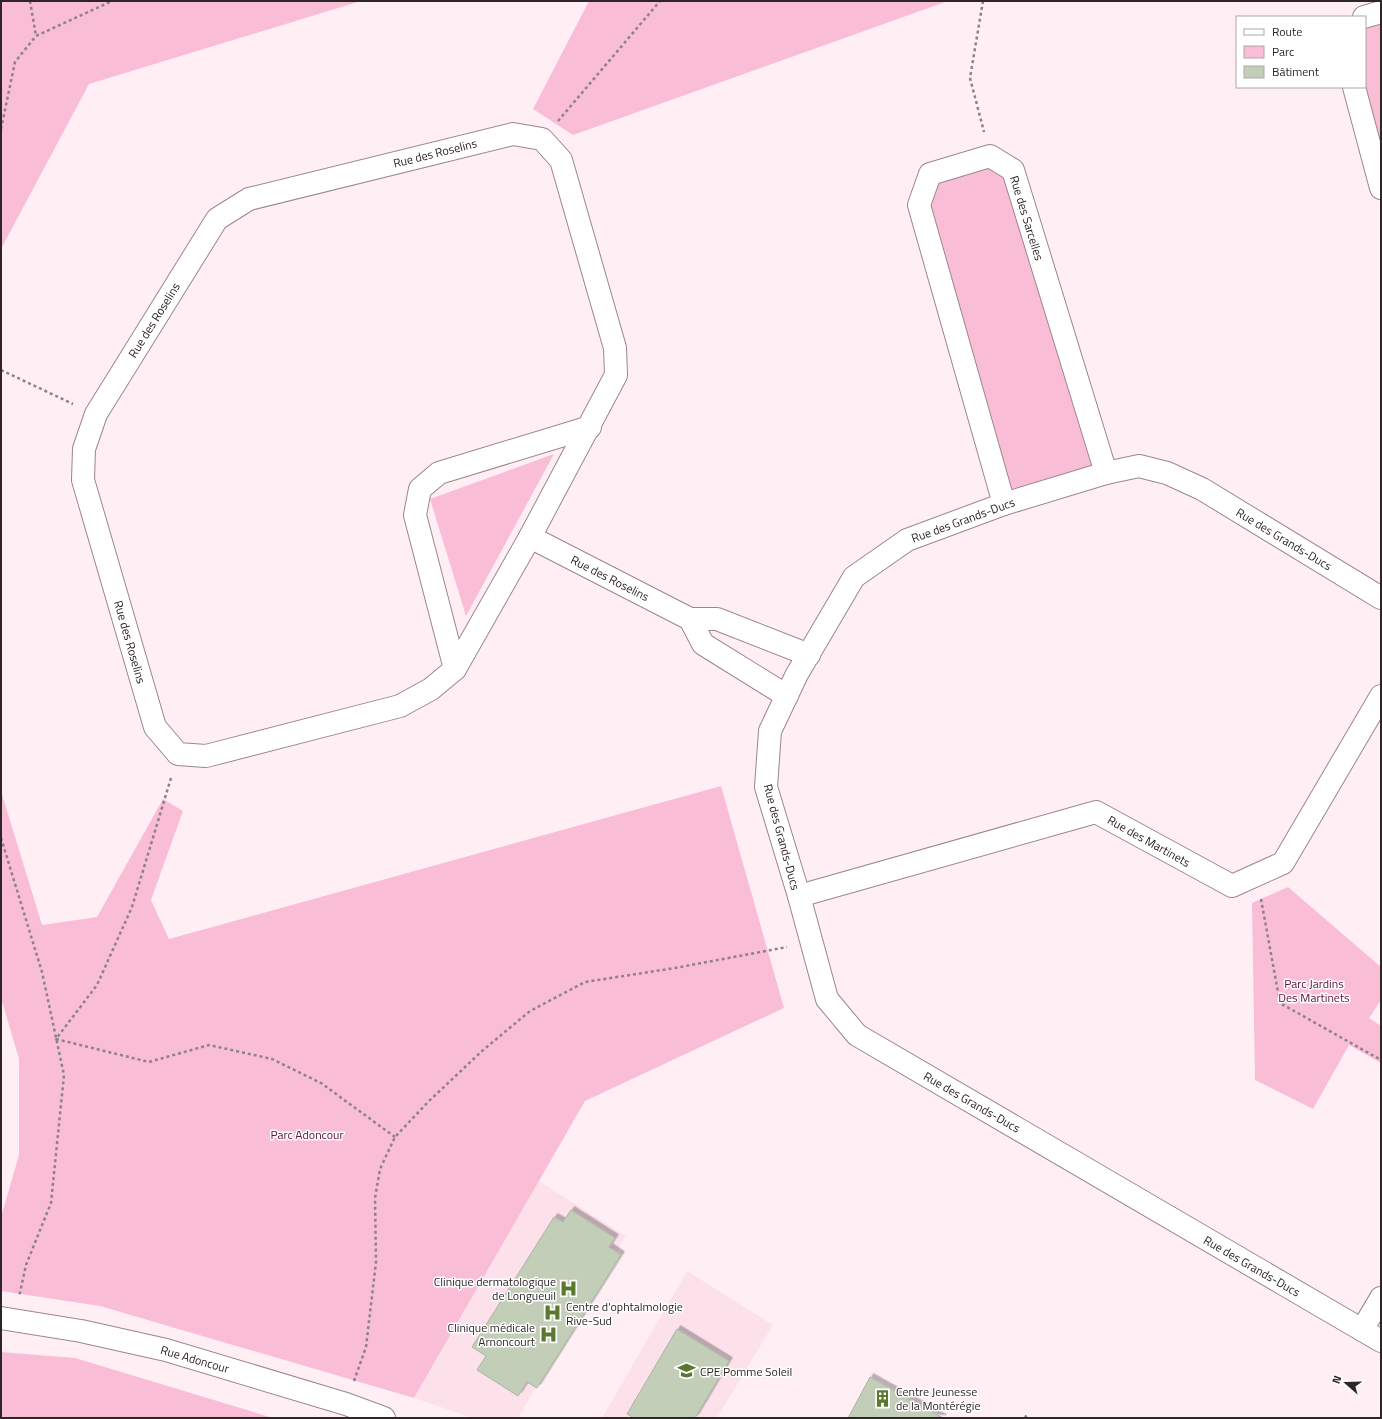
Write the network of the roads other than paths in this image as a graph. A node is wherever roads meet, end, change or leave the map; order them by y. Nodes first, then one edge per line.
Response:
1 (1381, 12) edge
2 (1366, 16) edge
3 (1354, 88) edge
4 (1381, 188) edge
5 (590, 427) junction
6 (1106, 474) junction
7 (1004, 504) junction
8 (530, 537) junction
9 (1381, 598) edge
10 (690, 619) junction
11 (808, 655) junction
12 (455, 669) junction
13 (786, 696) junction
14 (1381, 696) edge
15 (799, 896) junction
16 (1381, 1298) edge
17 (7, 1319) edge
18 (1362, 1330) junction
19 (1381, 1341) edge
20 (384, 1418) edge

1 - 2 street
3 - 4 street
5 - 8 street
5 - 12 street
5 - 12 street, Rue des Roselins
6 - 7 street, Rue des Grands-Ducs
6 - 7 street, Rue des Sarcelles
6 - 9 street, Rue des Grands-Ducs
7 - 11 street, Rue des Grands-Ducs
8 - 10 street, Rue des Roselins
8 - 12 street
10 - 11 street, Rue des Roselins
10 - 13 street
11 - 13 street, Rue des Grands-Ducs
13 - 15 street, Rue des Grands-Ducs
14 - 15 street, Rue des Martinets
15 - 18 street, Rue des Grands-Ducs
16 - 18 street
17 - 20 street, Rue Adoncour
18 - 19 street, Rue des Grands-Ducs

